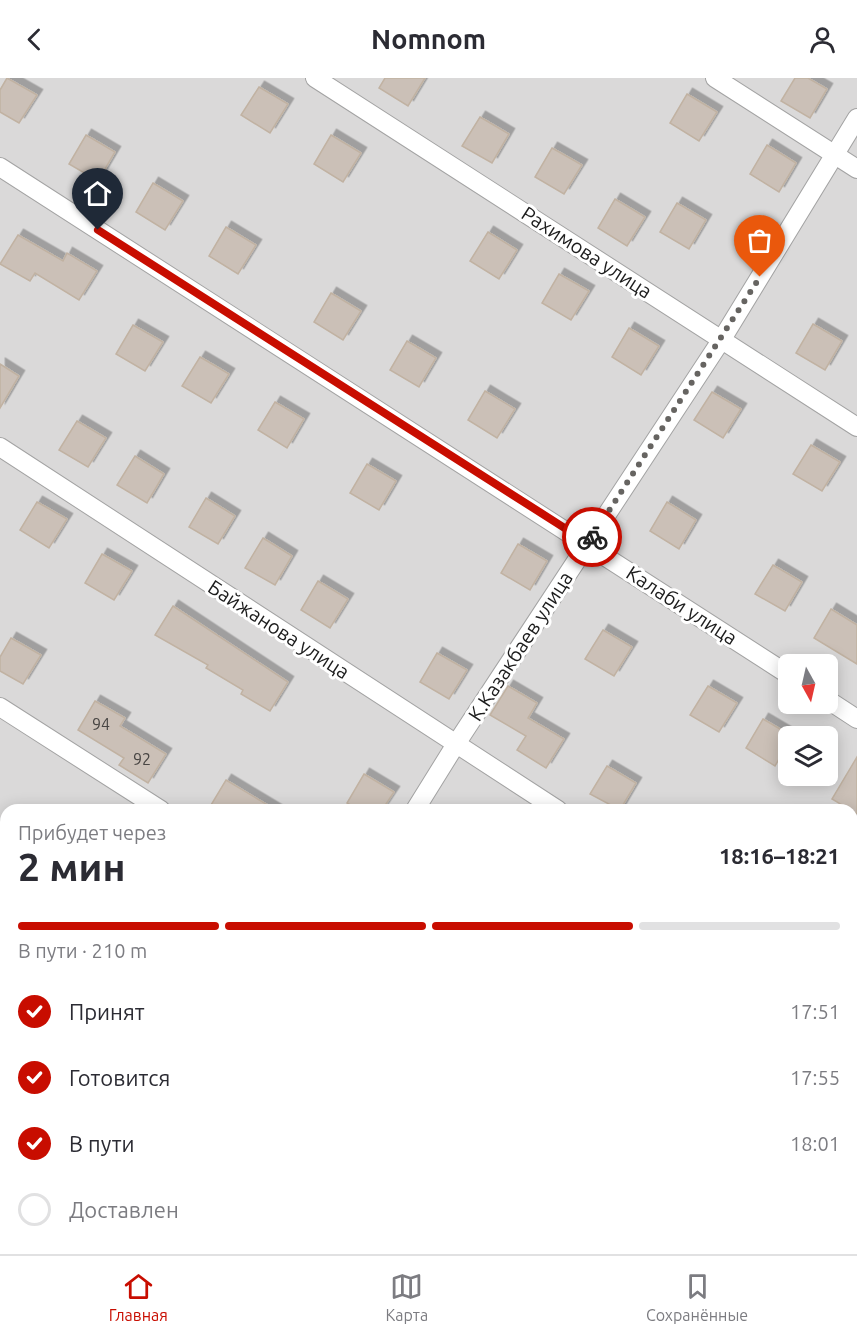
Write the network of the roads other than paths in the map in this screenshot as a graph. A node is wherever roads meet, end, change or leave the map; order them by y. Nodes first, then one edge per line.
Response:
1 (315, 78) edge
2 (715, 78) edge
3 (857, 118) edge
4 (834, 154) junction
5 (0, 167) edge
6 (857, 169) edge
7 (722, 339) junction
8 (857, 427) edge
9 (0, 447) edge
10 (588, 543) junction
11 (778, 668) edge
12 (0, 707) edge
13 (838, 707) edge
14 (857, 719) edge
15 (456, 744) junction
16 (152, 804) edge
17 (419, 804) edge
18 (549, 804) edge

1 - 7 street, Рахимова улица
2 - 4 street
3 - 4 street, К.Казакбаев улица
4 - 6 street
4 - 7 street, К.Казакбаев улица
5 - 10 street, Калаби улица
7 - 8 street, Рахимова улица
7 - 10 street, К.Казакбаев улица
9 - 15 street, Байжанова улица
10 - 11 street, Калаби улица
10 - 15 street, К.Казакбаев улица
12 - 16 street
13 - 14 street
15 - 17 street, К.Казакбаев улица
15 - 18 street, Байжанова улица

